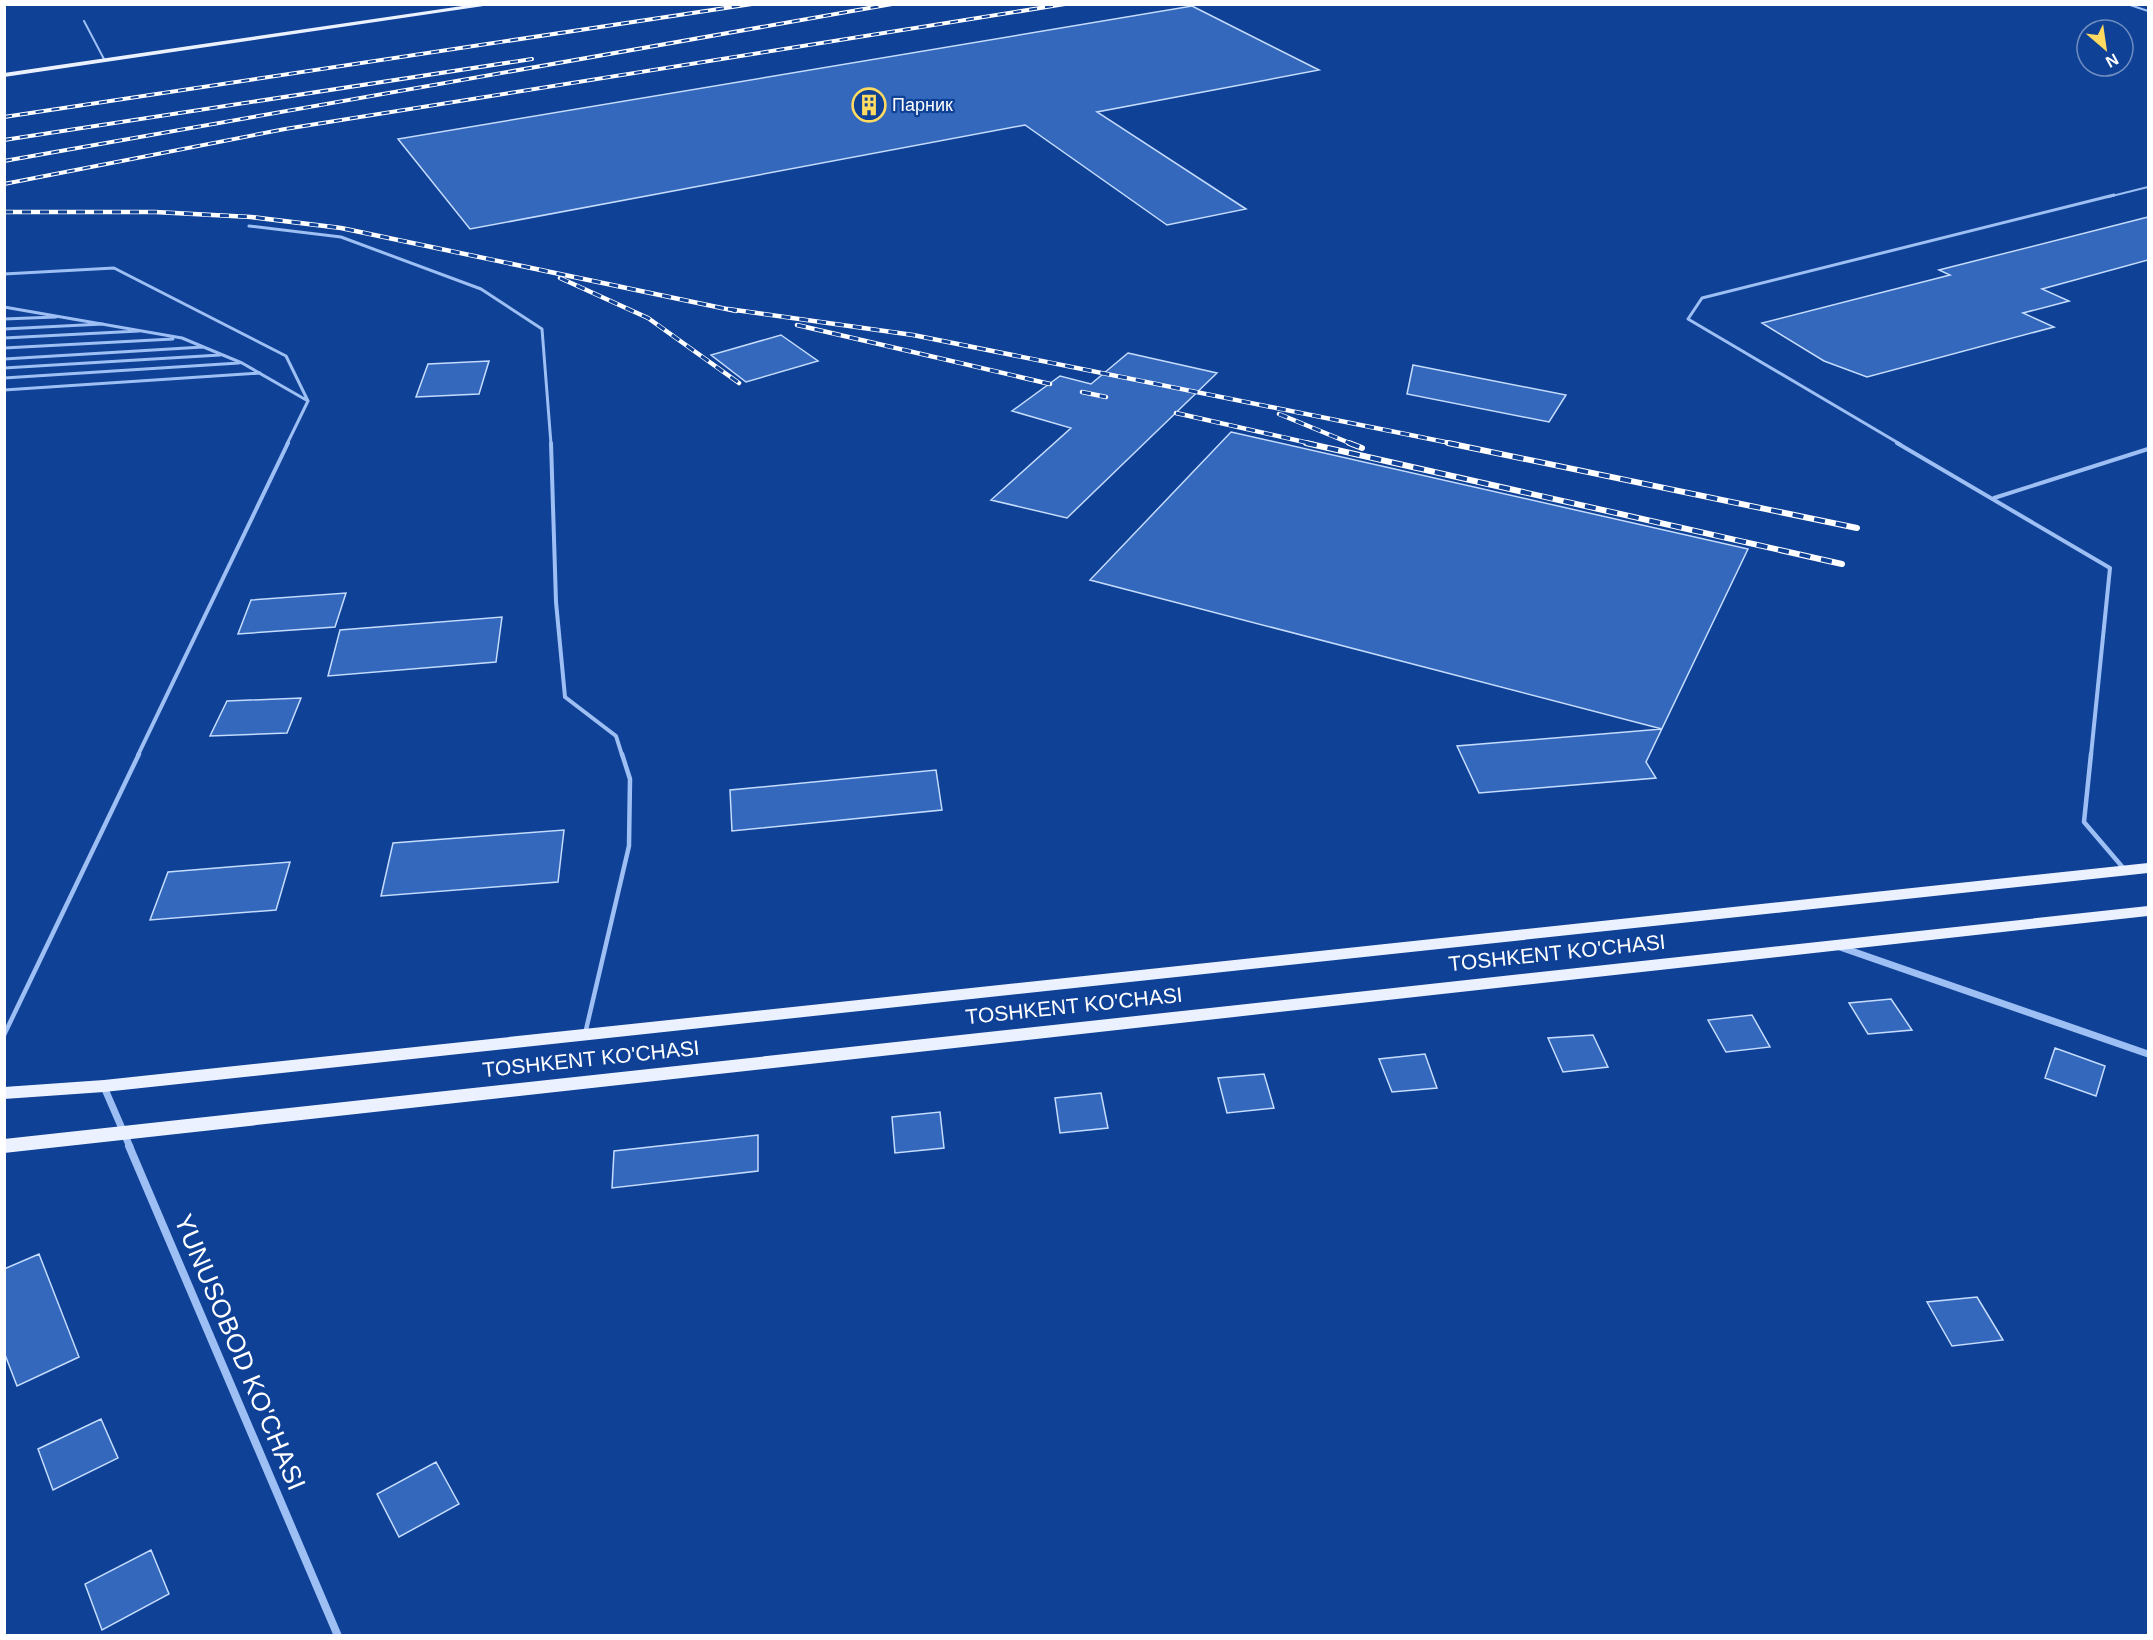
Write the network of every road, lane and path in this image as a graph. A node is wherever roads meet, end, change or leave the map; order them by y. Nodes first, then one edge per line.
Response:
1 (494, 4) edge
2 (2127, 4) edge
3 (2148, 11) edge
4 (84, 21) dead end
5 (105, 61) junction
6 (4, 75) edge
7 (2148, 187) edge
8 (249, 226) dead end
9 (4, 274) edge
10 (4, 308) edge
11 (68, 316) junction
12 (4, 319) edge
13 (112, 324) junction
14 (4, 329) edge
15 (145, 331) junction
16 (4, 338) edge
17 (182, 338) junction
18 (206, 347) junction
19 (4, 348) edge
20 (223, 355) junction
21 (4, 359) edge
22 (242, 363) junction
23 (4, 368) edge
24 (260, 373) junction
25 (4, 378) edge
26 (4, 390) edge
27 (308, 400) junction
28 (2148, 449) edge
29 (1994, 498) junction
30 (2148, 867) edge
31 (2125, 870) junction
32 (2148, 911) edge
33 (1834, 945) junction
34 (585, 1034) junction
35 (4, 1035) edge
36 (2148, 1054) edge
37 (104, 1086) junction
38 (4, 1093) edge
39 (124, 1133) junction
40 (4, 1146) edge
41 (338, 1635) edge

1 - 5 main road
2 - 3 lane
4 - 5 lane
5 - 6 main road
7 - 29 lane
8 - 34 lane
9 - 27 lane
10 - 11 lane
11 - 12 lane
11 - 13 lane
13 - 14 lane
13 - 15 lane
15 - 16 lane
15 - 17 lane
17 - 18 lane
17 - 19 lane
18 - 20 lane
18 - 21 lane
20 - 22 lane
20 - 23 lane
22 - 24 lane
22 - 25 lane
24 - 26 lane
24 - 27 lane
27 - 35 lane
28 - 29 lane
29 - 31 lane
30 - 31 main road, TOSHKENT KO'CHASI
31 - 34 main road, TOSHKENT KO'CHASI
32 - 33 main road, TOSHKENT KO'CHASI
33 - 36 street
33 - 39 main road, TOSHKENT KO'CHASI
34 - 37 main road, TOSHKENT KO'CHASI
37 - 38 main road, TOSHKENT KO'CHASI
37 - 39 street, YUNUSOBOD KO'CHASI
39 - 40 main road, TOSHKENT KO'CHASI
39 - 41 street, YUNUSOBOD KO'CHASI

